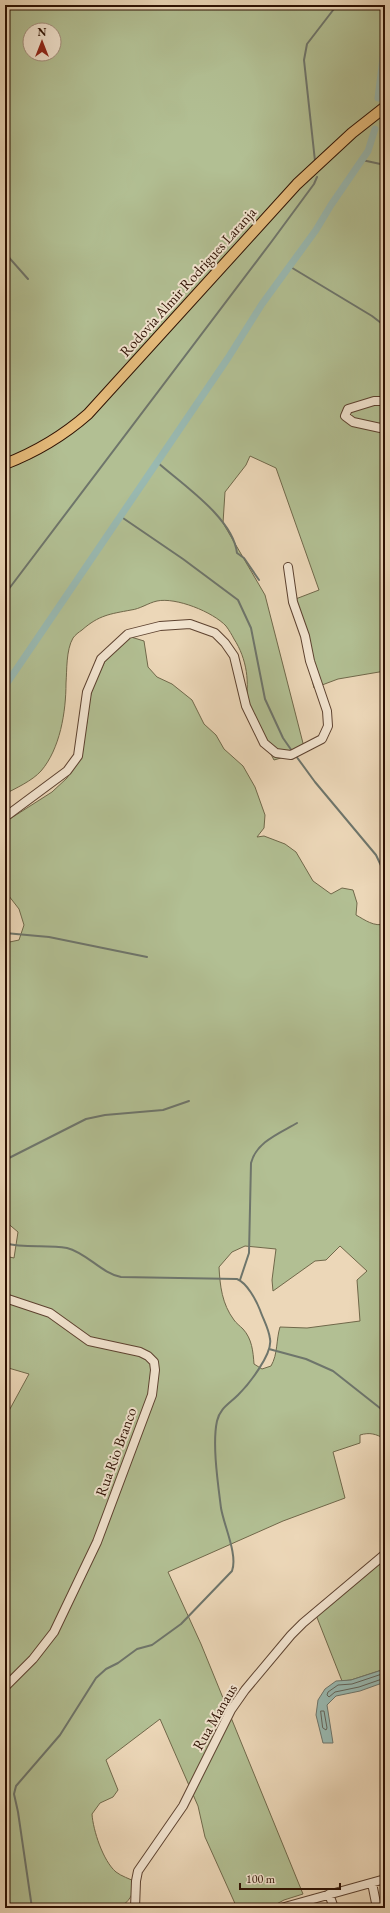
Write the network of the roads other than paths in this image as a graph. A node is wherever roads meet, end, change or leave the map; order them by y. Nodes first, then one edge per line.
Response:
1 (385, 107) edge
2 (385, 401) edge
3 (385, 429) edge
4 (5, 464) edge
5 (288, 567) dead end
6 (5, 817) edge
7 (5, 1298) edge
8 (385, 1554) edge
9 (5, 1687) edge
10 (385, 1879) edge
11 (372, 1883) junction
12 (329, 1894) junction
13 (286, 1907) edge
14 (135, 1908) edge
15 (334, 1908) edge
16 (377, 1908) edge

1 - 4 main road, Rodovia Almir Rodrigues Laranja
2 - 3 street
5 - 6 street
7 - 9 street, Rua Rio Branco
8 - 14 street, Rua Manaus
10 - 11 street
11 - 12 street
11 - 16 street
12 - 13 street
12 - 15 street

